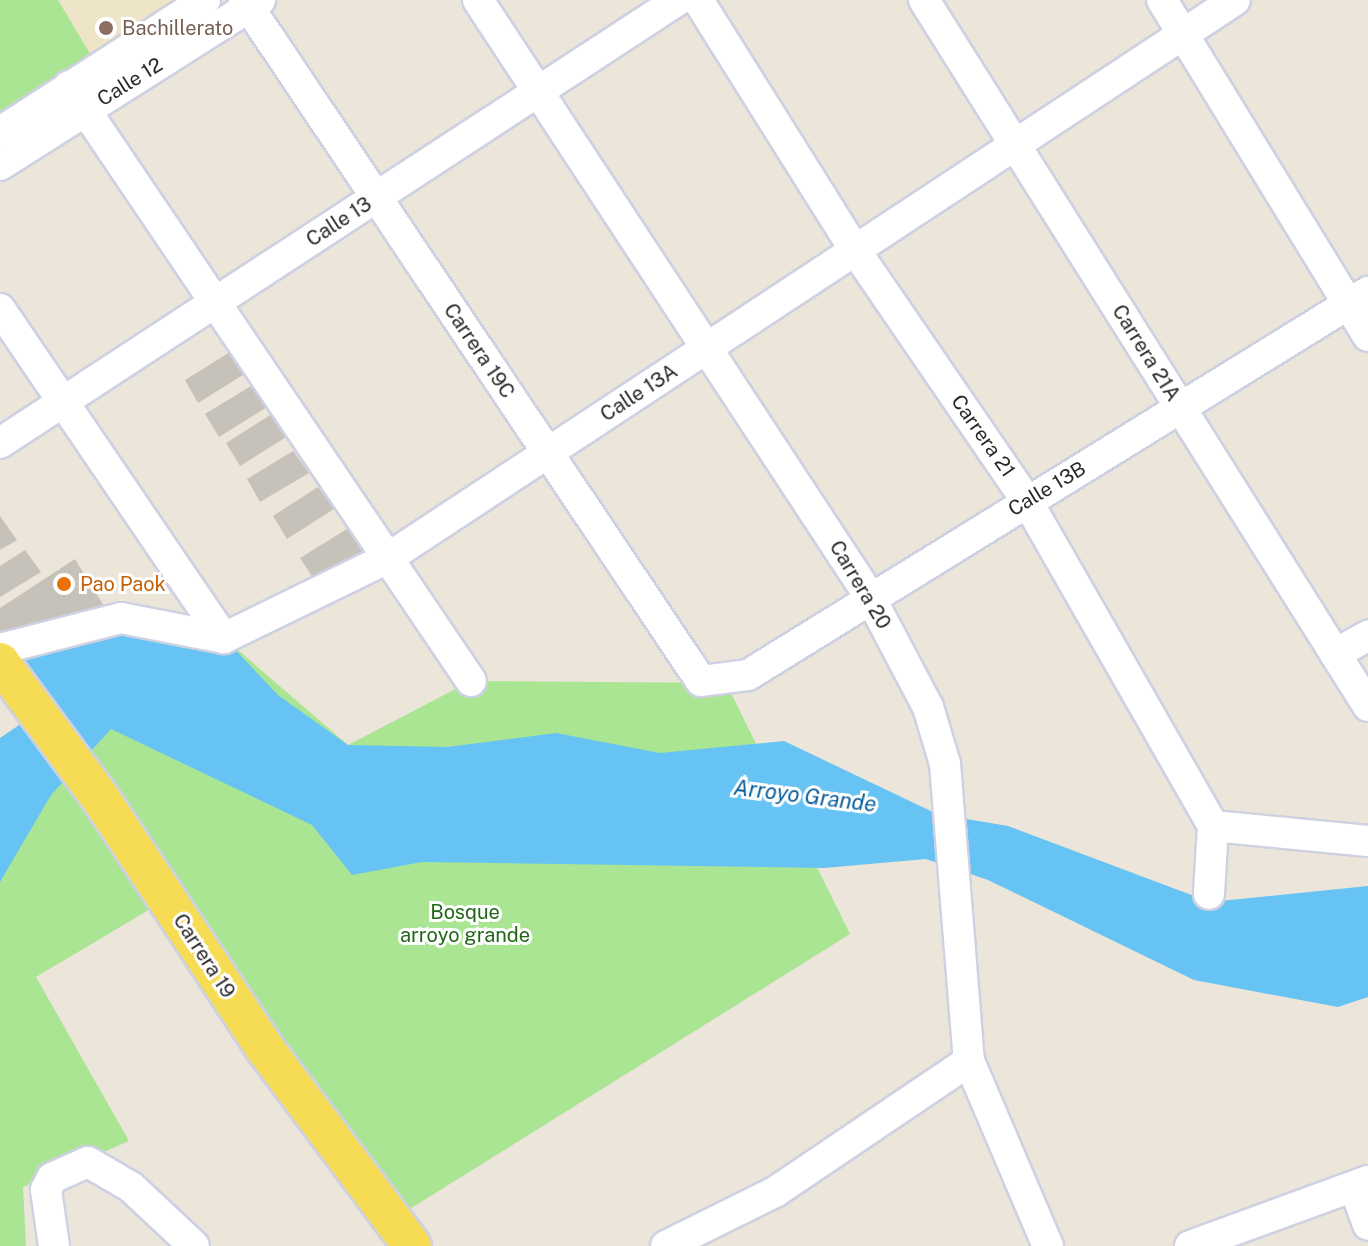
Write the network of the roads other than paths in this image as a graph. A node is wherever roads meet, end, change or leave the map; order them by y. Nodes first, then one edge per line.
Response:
1 (205, 0) edge
2 (478, 0) edge
3 (678, 0) edge
4 (698, 0) edge
5 (924, 0) edge
6 (1162, 0) edge
7 (1235, 0) edge
8 (251, 2) edge
9 (1184, 34) junction
10 (539, 91) junction
11 (77, 98) junction
12 (0, 132) edge
13 (1015, 145) junction
14 (0, 165) edge
15 (376, 197) junction
16 (855, 250) junction
17 (1358, 298) edge
18 (215, 302) junction
19 (0, 309) edge
20 (1368, 336) edge
21 (708, 348) junction
22 (59, 404) junction
23 (1180, 407) junction
24 (0, 443) edge
25 (548, 453) junction
26 (1027, 501) junction
27 (388, 558) junction
28 (870, 597) junction
29 (1368, 636) edge
30 (224, 638) junction
31 (0, 649) edge
32 (1335, 654) junction
33 (8, 674) edge
34 (471, 681) dead end
35 (726, 683) joint
36 (1368, 706) edge
37 (1213, 826) junction
38 (1368, 841) edge
39 (1209, 894) dead end
40 (969, 1061) junction
41 (1362, 1185) edge
42 (1368, 1225) edge
43 (54, 1246) edge
44 (194, 1246) edge
45 (412, 1246) edge
46 (666, 1246) edge
47 (1048, 1246) edge
48 (1190, 1246) edge

1 - 11 street, Calle 12
2 - 10 street, Carrera 20
3 - 10 street, Calle 13
4 - 16 street, Carrera 21
5 - 13 street, Carrera 21A
6 - 9 street
7 - 9 street, Calle 13A
8 - 11 street, Calle 12
8 - 15 street, Carrera 19C
9 - 13 street, Calle 13A
9 - 17 street
10 - 15 street, Calle 13
10 - 21 street, Carrera 20
11 - 12 street, Calle 12
11 - 14 street, Calle 12
11 - 18 street
13 - 16 street, Calle 13A
13 - 23 street, Carrera 21A
15 - 18 street, Calle 13
15 - 25 street, Carrera 19C
16 - 21 street, Calle 13A
16 - 26 street, Carrera 21
17 - 20 street
17 - 23 street, Calle 13B
18 - 22 street, Calle 13
18 - 27 street
19 - 22 street
21 - 25 street, Calle 13A
21 - 28 street, Carrera 20
22 - 24 street, Calle 13
22 - 30 street
23 - 26 street, Calle 13B
23 - 32 street, Carrera 21A
25 - 27 street, Calle 13A
25 - 35 street, Carrera 19C
26 - 28 street, Calle 13B
26 - 37 street, Carrera 21
27 - 30 street, Calle 13A
27 - 34 street
28 - 35 street, Calle 13B
28 - 40 street, Carrera 20
29 - 32 street
30 - 31 street
32 - 36 street, Carrera 21A
33 - 45 main road, Carrera 19
37 - 38 street
37 - 39 street
40 - 46 street
40 - 47 street, Carrera 20
41 - 42 street
41 - 48 street
43 - 44 street

